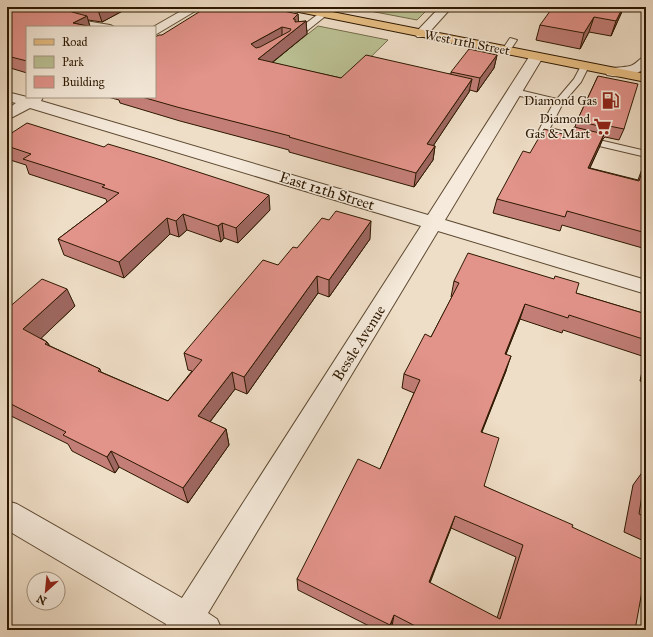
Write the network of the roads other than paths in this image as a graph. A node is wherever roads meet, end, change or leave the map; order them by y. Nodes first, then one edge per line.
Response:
1 (196, 7) edge
2 (288, 7) edge
3 (446, 7) edge
4 (324, 14) junction
5 (76, 21) edge
6 (104, 26) edge
7 (156, 30) edge
8 (300, 32) edge
9 (421, 34) junction
10 (536, 56) junction
11 (646, 60) edge
12 (585, 66) junction
13 (612, 72) junction
14 (646, 78) edge
15 (515, 92) junction
16 (7, 96) edge
17 (32, 100) edge
18 (559, 102) junction
19 (7, 115) edge
20 (646, 154) edge
21 (434, 223) junction
22 (646, 287) edge
23 (7, 514) edge
24 (191, 626) edge

1 - 7 street
2 - 4 main road, West 11th Street
3 - 9 street
4 - 8 lane
4 - 9 main road, West 11th Street
5 - 6 lane
9 - 10 main road, West 11th Street
10 - 12 main road, West 11th Street
10 - 15 street, Bessle Avenue
11 - 13 street
12 - 13 main road, West 11th Street
12 - 18 lane
13 - 14 main road, West 11th Street
15 - 18 lane
15 - 21 street, Bessle Avenue
16 - 17 street, East 12th Street
17 - 19 street
17 - 21 street, East 12th Street
18 - 20 lane
21 - 22 street, East 12th Street
21 - 24 street, Bessle Avenue
23 - 24 street

